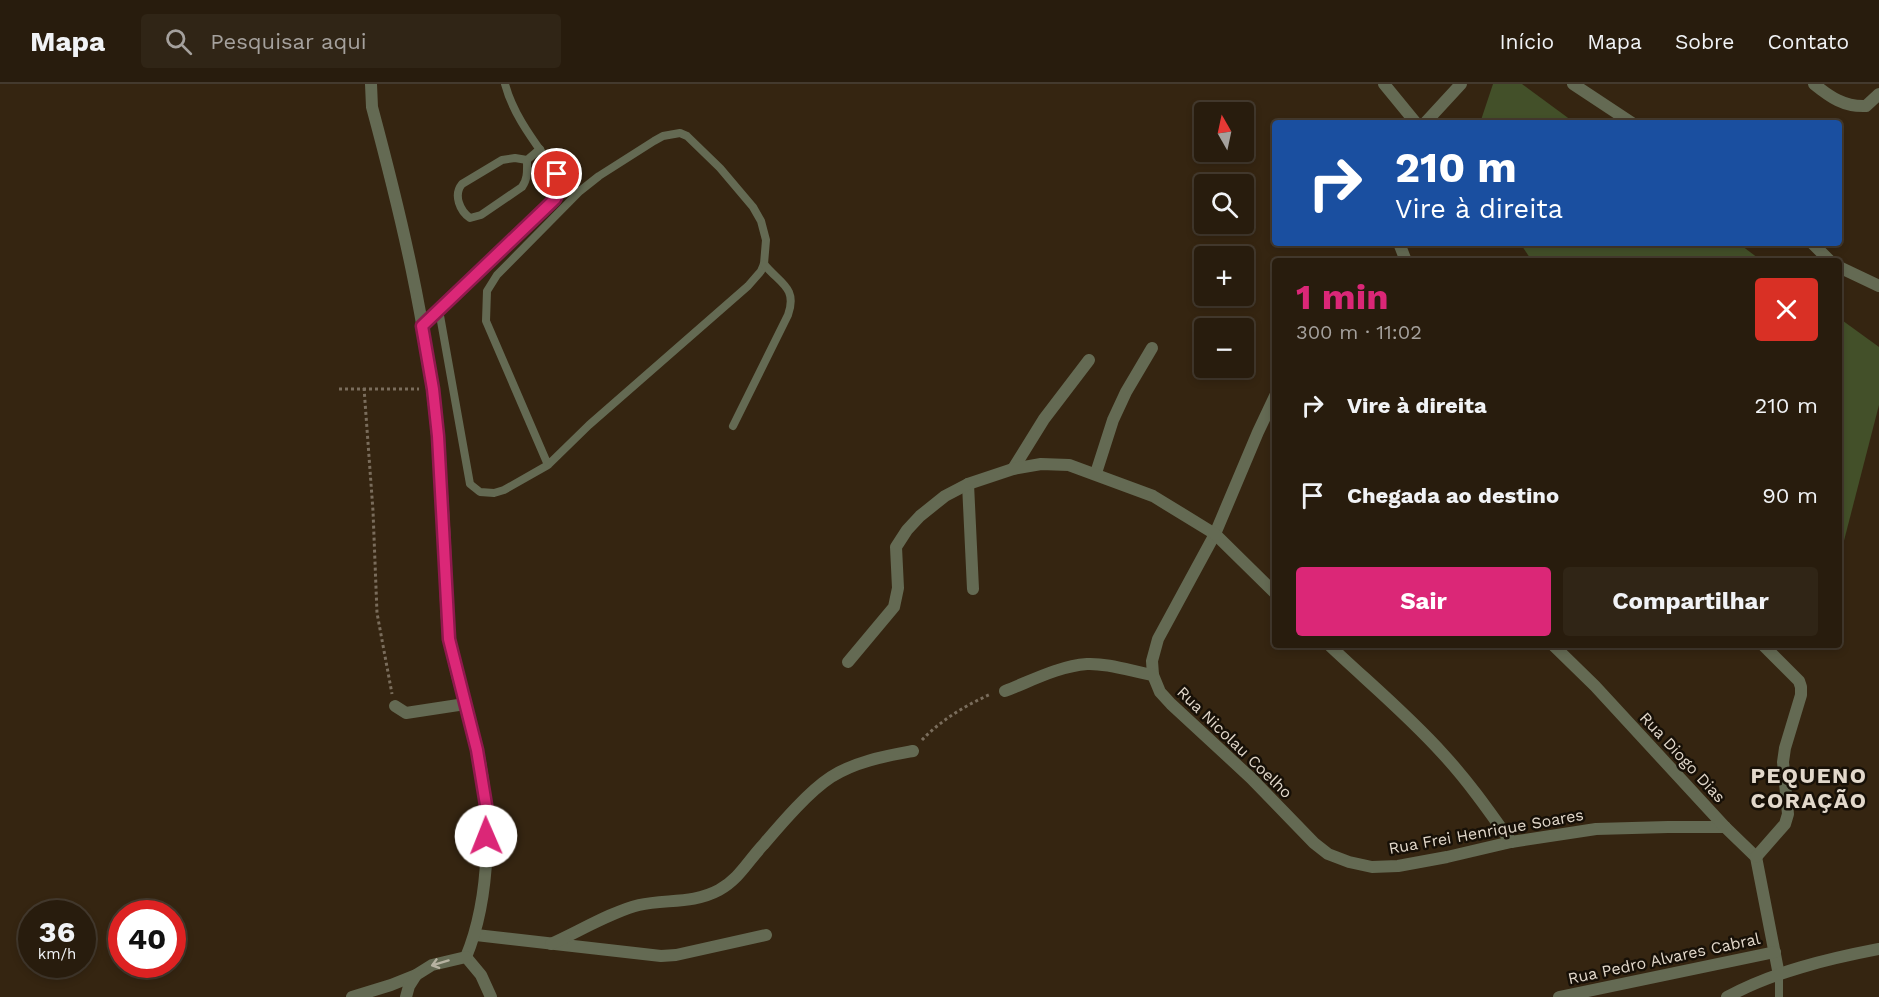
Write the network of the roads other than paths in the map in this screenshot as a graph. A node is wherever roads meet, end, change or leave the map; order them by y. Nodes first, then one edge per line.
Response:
1 (371, 84) edge
2 (505, 84) edge
3 (1384, 84) edge
4 (1461, 84) edge
5 (1573, 84) edge
6 (1814, 84) edge
7 (1879, 94) edge
8 (1414, 120) edge
9 (1428, 120) edge
10 (1627, 120) edge
11 (540, 149) junction
12 (527, 160) junction
13 (1815, 246) edge
14 (1827, 258) edge
15 (764, 264) junction
16 (1842, 268) edge
17 (1879, 285) edge
18 (439, 310) junction
19 (422, 326) junction
20 (1152, 348) dead end
21 (1089, 360) dead end
22 (1272, 402) edge
23 (733, 426) dead end
24 (548, 465) junction
25 (1014, 469) junction
26 (1096, 473) junction
27 (968, 484) junction
28 (1215, 534) junction
29 (973, 589) dead end
30 (1272, 590) edge
31 (1332, 648) edge
32 (1556, 648) edge
33 (1766, 648) edge
34 (848, 662) dead end
35 (1153, 675) junction
36 (1005, 691) road end
37 (465, 704) junction
38 (395, 706) road end
39 (914, 751) road end
40 (1725, 827) junction
41 (1511, 842) junction
42 (1328, 854) joint
43 (1756, 857) junction
44 (476, 934) junction
45 (766, 935) dead end
46 (551, 944) junction
47 (1879, 949) edge
48 (1776, 952) junction
49 (466, 957) junction
50 (416, 975) junction
51 (1779, 975) junction
52 (352, 997) edge
53 (406, 997) edge
54 (491, 997) edge
55 (1559, 997) edge
56 (1727, 997) edge
57 (1779, 997) edge

1 - 19 street
2 - 11 lane
3 - 8 street
4 - 9 street
5 - 10 street
6 - 7 street
11 - 12 lane
11 - 18 lane
12 - 12 lane
13 - 14 street
15 - 23 lane
15 - 24 lane
15 - 24 lane
16 - 17 street
18 - 19 lane
18 - 24 lane
19 - 37 street
20 - 26 street
21 - 25 street
22 - 28 street
25 - 26 street
25 - 27 street
26 - 28 street
27 - 29 street
27 - 34 street
28 - 30 street
28 - 35 street
31 - 41 street
32 - 40 street, Rua Diogo Dias
33 - 43 street
35 - 36 street
35 - 42 street, Rua Nicolau Coelho
37 - 38 street
37 - 44 street
39 - 46 street
40 - 41 street, Rua Frei Henrique Soares
40 - 43 street, Rua Diogo Dias
41 - 42 street, Rua Frei Henrique Soares
43 - 48 street
44 - 46 street
44 - 49 street
45 - 46 street
47 - 51 street
48 - 51 street
48 - 55 street, Rua Pedro Alvares Cabral
49 -> 50 street
49 - 54 street
50 - 52 street
50 - 53 street
51 - 56 street
51 - 57 lane

